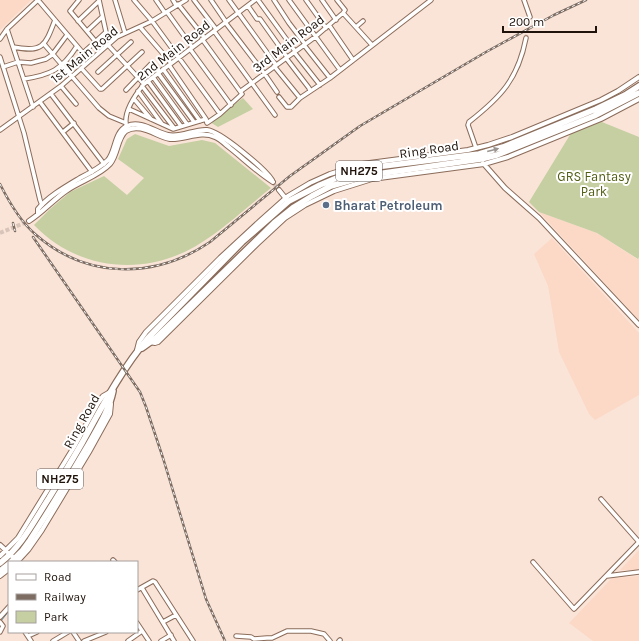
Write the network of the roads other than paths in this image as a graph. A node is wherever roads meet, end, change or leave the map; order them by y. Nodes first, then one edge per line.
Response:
1 (38, 0) edge
2 (79, 0) edge
3 (115, 0) edge
4 (134, 0) edge
5 (156, 0) edge
6 (173, 0) edge
7 (186, 0) edge
8 (194, 0) edge
9 (211, 0) edge
10 (229, 0) edge
11 (247, 0) edge
12 (255, 0) edge
13 (258, 0) edge
14 (274, 0) edge
15 (289, 0) edge
16 (306, 0) edge
17 (322, 0) edge
18 (337, 0) edge
19 (431, 0) edge
20 (524, 0) edge
21 (99, 1) edge
22 (177, 5) junction
23 (249, 5) junction
24 (166, 12) junction
25 (344, 12) junction
26 (239, 13) junction
27 (102, 17) junction
28 (530, 17) tunnel mouth
29 (55, 20) junction
30 (336, 20) junction
31 (78, 21) junction
32 (152, 21) junction
33 (363, 21) dead end
34 (226, 22) junction
35 (140, 27) junction
36 (328, 27) junction
37 (356, 28) junction
38 (8, 29) junction
39 (215, 30) junction
40 (87, 31) junction
41 (125, 33) junction
42 (67, 34) junction
43 (315, 37) junction
44 (203, 38) junction
45 (526, 38) tunnel mouth
46 (0, 39) edge
47 (96, 42) junction
48 (131, 42) dead end
49 (44, 44) junction
50 (304, 44) junction
51 (108, 45) junction
52 (372, 45) junction
53 (77, 46) junction
54 (13, 47) junction
55 (191, 48) junction
56 (142, 52) dead end
57 (294, 52) junction
58 (83, 53) junction
59 (52, 55) junction
60 (118, 55) junction
61 (0, 57) edge
62 (286, 57) junction
63 (178, 58) junction
64 (353, 60) junction
65 (18, 62) junction
66 (170, 64) junction
67 (62, 66) junction
68 (128, 66) junction
69 (275, 66) junction
70 (3, 67) junction
71 (83, 67) junction
72 (340, 70) junction
73 (160, 71) junction
74 (98, 72) dead end
75 (264, 73) junction
76 (72, 77) junction
77 (153, 77) junction
78 (639, 77) edge
79 (138, 78) junction
80 (330, 78) junction
81 (24, 80) junction
82 (252, 82) junction
83 (144, 84) junction
84 (320, 85) junction
85 (62, 86) junction
86 (639, 86) edge
87 (126, 90) dead end
88 (241, 91) junction
89 (310, 91) junction
90 (138, 92) junction
91 (277, 92) dead end
92 (639, 92) edge
93 (51, 94) junction
94 (279, 97) dead end
95 (300, 98) junction
96 (134, 99) junction
97 (639, 99) edge
98 (40, 102) junction
99 (76, 104) dead end
100 (231, 104) junction
101 (33, 107) junction
102 (129, 109) junction
103 (220, 114) junction
104 (275, 115) dead end
105 (18, 117) junction
106 (151, 120) junction
107 (200, 121) junction
108 (206, 121) junction
109 (194, 122) junction
110 (74, 123) junction
111 (188, 124) junction
112 (163, 125) junction
113 (127, 126) junction
114 (181, 126) junction
115 (174, 128) junction
116 (0, 130) edge
117 (206, 130) junction
118 (63, 132) junction
119 (476, 148) junction
120 (481, 159) junction
121 (104, 164) junction
122 (92, 172) junction
123 (279, 190) tunnel mouth
124 (287, 200) junction
125 (42, 205) junction
126 (38, 214) junction
127 (29, 221) tunnel mouth
128 (639, 325) edge
129 (136, 353) junction
130 (112, 390) junction
131 (601, 499) dead end
132 (639, 542) edge
133 (0, 545) edge
134 (0, 556) edge
135 (13, 560) edge
136 (533, 562) dead end
137 (8, 564) edge
138 (8, 570) edge
139 (0, 571) edge
140 (639, 572) edge
141 (0, 576) edge
142 (607, 576) junction
143 (142, 588) junction
144 (138, 590) edge
145 (8, 610) edge
146 (176, 615) junction
147 (0, 617) edge
148 (163, 622) junction
149 (1, 623) edge
150 (138, 624) edge
151 (142, 631) junction
152 (0, 632) edge
153 (66, 633) edge
154 (104, 633) edge
155 (171, 635) junction
156 (236, 636) dead end
157 (274, 639) edge
158 (255, 640) edge
159 (53, 641) edge
160 (84, 641) edge
161 (128, 641) edge
162 (149, 641) edge
163 (161, 641) edge
164 (174, 641) edge
165 (193, 641) edge
166 (330, 641) edge

1 - 29 street
1 - 38 street
2 - 31 street
3 - 41 street
4 - 32 street
5 - 24 street
6 - 22 street
7 - 22 street, 1st Main Road
8 - 39 street
9 - 34 street
10 - 26 street
11 - 23 street
12 - 23 street, 2nd Main Road
13 - 57 street
14 - 50 street
15 - 43 street
16 - 36 street
17 - 30 street
18 - 25 street
19 - 52 street
20 - 28 street
21 - 27 street
21 - 31 street
22 - 24 street, 1st Main Road
22 - 44 street
23 - 26 street, 2nd Main Road
23 - 62 street
24 - 32 street, 1st Main Road
24 - 55 street
25 - 30 street, 3rd Main Road
25 - 37 street
26 - 34 street, 2nd Main Road
26 - 69 street
27 - 40 street
27 - 47 street
29 - 42 street
29 - 49 street
30 - 36 street, 3rd Main Road
31 - 40 street
32 - 35 street, 1st Main Road
32 - 63 street
33 - 37 street
34 - 39 street, 2nd Main Road
34 - 75 street
35 - 41 street, 1st Main Road
35 - 66 street
36 - 43 street, 3rd Main Road
36 - 64 street
37 - 52 street
38 - 46 street
38 - 54 street
39 - 44 street, 2nd Main Road
39 - 82 street
40 - 47 street
41 - 51 street, 1st Main Road
42 - 53 street
42 - 59 street
43 - 50 street, 3rd Main Road
43 - 72 street
44 - 55 street, 2nd Main Road
44 - 88 street
45 - 119 street
47 - 58 street
48 - 60 street
49 - 54 street
49 - 59 street
50 - 57 street, 3rd Main Road
50 - 80 street
51 - 60 street
51 - 71 street, 1st Main Road
52 - 64 street
53 - 58 street
53 - 67 street
54 - 65 street
55 - 63 street, 2nd Main Road
55 - 100 street
56 - 68 street
57 - 62 street, 3rd Main Road
57 - 84 street
58 - 71 street
59 - 65 street
59 - 67 street
60 - 68 street
60 - 74 street
61 - 70 street
62 - 69 street, 3rd Main Road
62 - 89 street
63 - 66 street, 2nd Main Road
63 - 103 street
64 - 72 street
65 - 70 street
65 - 81 street
66 - 73 street, 2nd Main Road
66 - 108 street
67 - 76 street
67 - 81 street
68 - 71 street
68 - 79 street
69 - 75 street, 3rd Main Road
69 - 95 street
70 - 105 street
71 - 76 street, 1st Main Road
72 - 80 street
73 - 77 street, 2nd Main Road
73 - 79 street
73 - 107 street
73 - 109 street
75 - 82 street, 3rd Main Road
75 - 91 street
76 - 85 street, 1st Main Road
76 - 113 street
77 - 83 street, 2nd Main Road
77 - 111 street
78 - 119 street
79 - 83 street
79 - 87 street
80 - 84 street
81 - 101 street
82 - 88 street, 3rd Main Road
82 - 104 street
83 - 90 street, 2nd Main Road
83 - 114 street
83 - 115 street
84 - 89 street
85 - 93 street, 1st Main Road
85 - 99 street
120 -> 86 highway, Ring Road / NH275
88 - 100 street
89 - 95 street
90 - 96 street, 2nd Main Road
90 - 112 street
92 - 120 highway, Ring Road / NH275
93 - 98 street, 1st Main Road
93 - 110 street
94 - 95 street
96 - 102 street, 2nd Main Road
96 - 106 street
97 - 120 street
98 - 101 street, 1st Main Road
98 - 118 street
100 - 103 street
101 - 105 street, 1st Main Road
102 - 106 street
102 - 113 street, 2nd Main Road
103 - 108 street
105 - 116 street, 1st Main Road
105 - 125 street
106 - 112 street
107 - 108 street
107 - 109 street
108 - 117 street
109 - 111 street
110 - 118 street
110 - 121 street
111 - 114 street
112 - 115 street
113 - 117 street
113 - 117 street
113 - 121 street
113 - 126 street
114 - 115 street
118 - 122 street
119 - 120 street
119 - 124 street
120 - 124 highway, Ring Road / NH275
120 - 128 street
120 - 129 highway, Ring Road / NH275
121 - 122 street
122 - 125 street
123 - 124 street
124 - 129 highway, Ring Road / NH275
125 - 126 street
126 - 127 street
129 - 130 highway, Ring Road / NH275
130 - 135 highway, Ring Road / NH275
130 - 135 highway, Ring Road / NH275
131 - 132 street
132 - 142 street
133 - 135 street
134 - 135 street
136 - 142 street
137 - 139 highway, Ring Road / NH275
138 - 141 street
140 - 142 street
143 - 144 street
143 - 146 street
143 - 148 street
145 - 147 street
146 - 148 street
146 - 165 street
148 - 155 street
149 - 152 street
150 - 151 street
151 - 161 street
151 - 162 street
153 - 159 street
154 - 160 street
155 - 163 street
155 - 164 street
156 - 158 street
157 - 158 street
157 - 166 street

